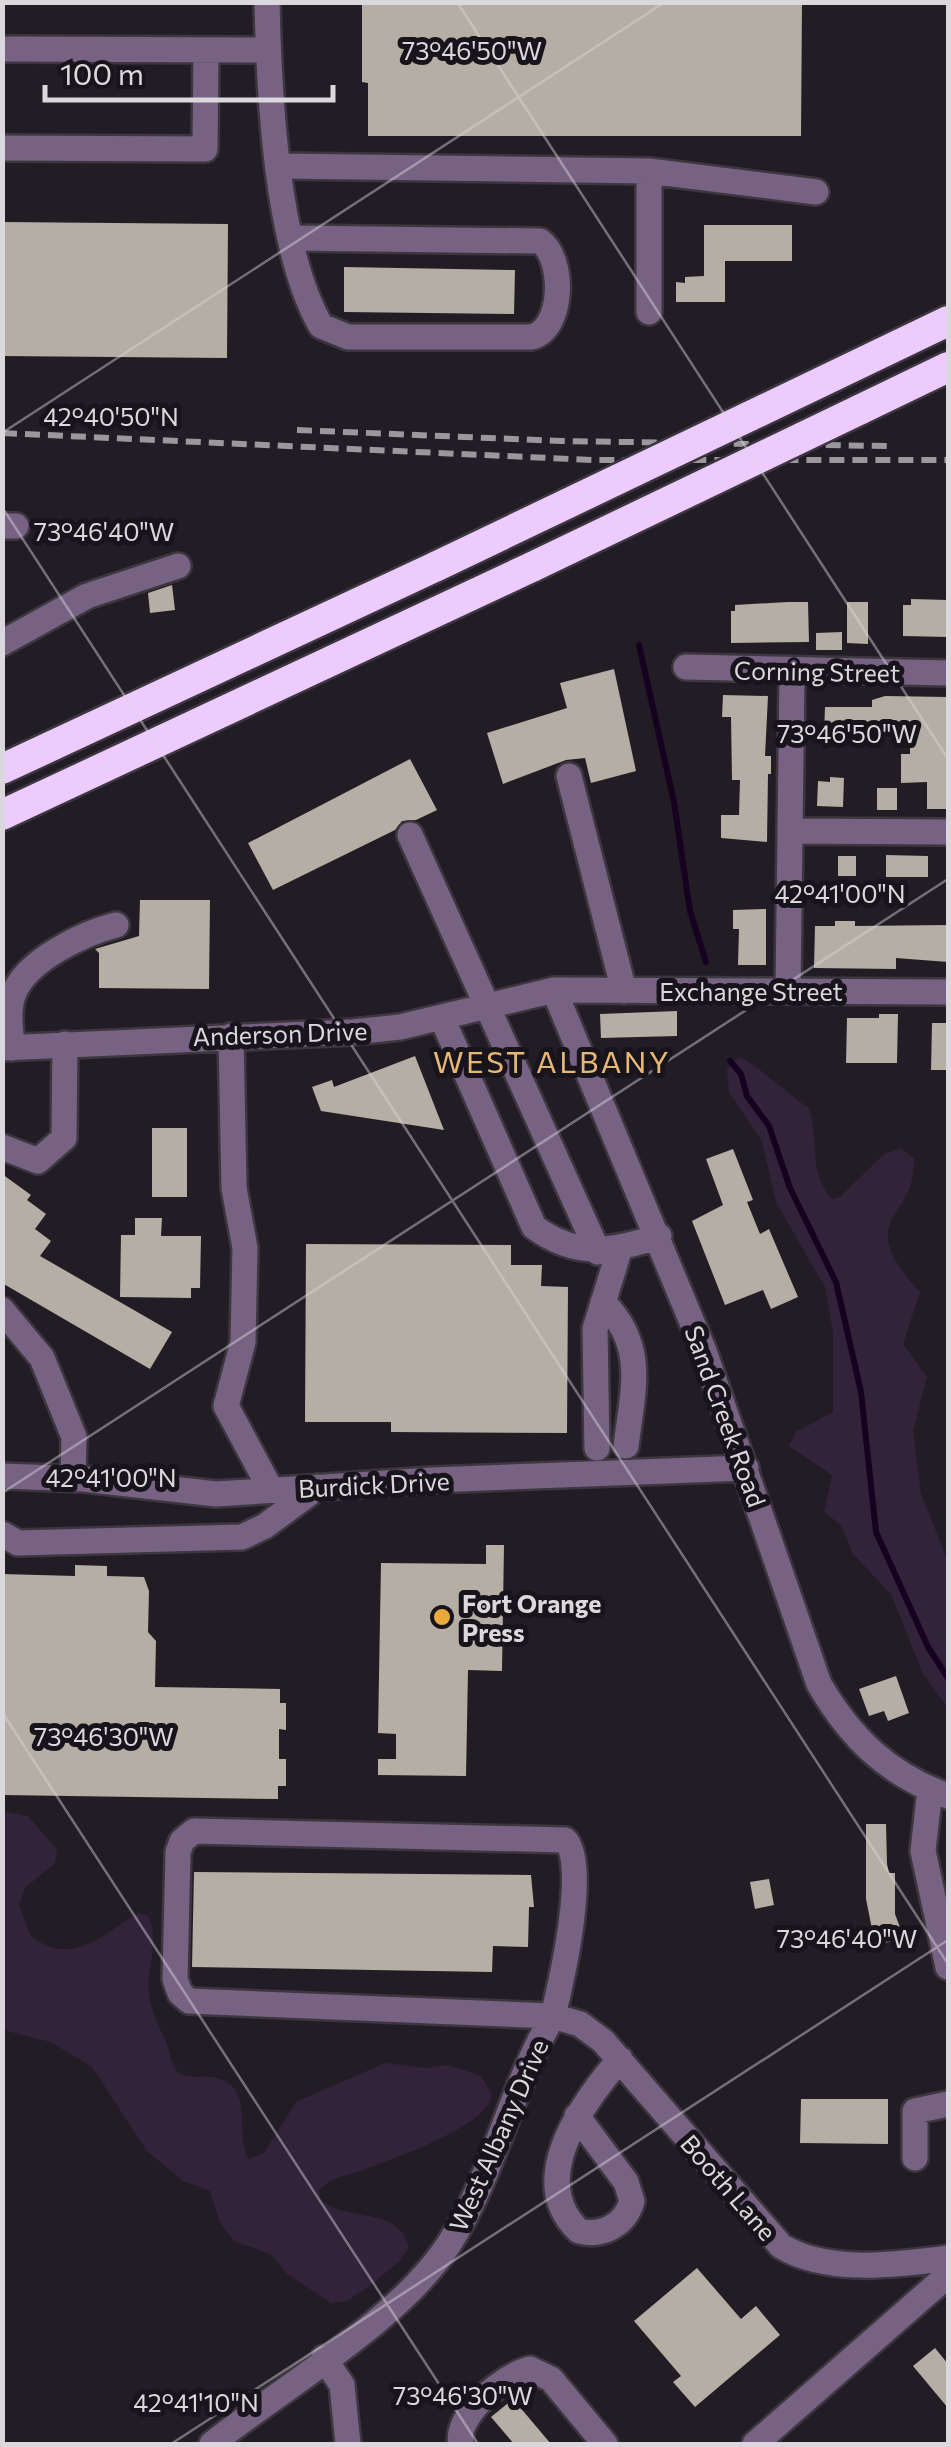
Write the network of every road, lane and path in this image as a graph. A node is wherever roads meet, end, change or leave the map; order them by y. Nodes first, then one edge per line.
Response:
1 (267, 2) edge
2 (2, 49) edge
3 (206, 50) junction
4 (268, 50) junction
5 (2, 148) edge
6 (280, 166) junction
7 (649, 171) junction
8 (816, 192) dead end
9 (292, 238) junction
10 (649, 312) dead end
11 (948, 319) edge
12 (948, 367) edge
13 (948, 382) edge
14 (858, 410) junction
15 (178, 566) dead end
16 (2, 643) edge
17 (686, 667) dead end
18 (792, 673) junction
19 (948, 674) edge
20 (2, 769) edge
21 (569, 776) dead end
22 (2, 815) edge
23 (790, 831) junction
24 (948, 832) edge
25 (410, 835) dead end
26 (116, 926) dead end
27 (554, 990) junction
28 (788, 990) junction
29 (624, 991) junction
30 (948, 992) edge
31 (489, 1004) junction
32 (442, 1018) junction
33 (232, 1036) junction
34 (65, 1044) junction
35 (7, 1048) edge
36 (2, 1147) edge
37 (658, 1236) junction
38 (609, 1250) junction
39 (604, 1302) junction
40 (2, 1310) edge
41 (626, 1446) dead end
42 (597, 1448) dead end
43 (746, 1468) junction
44 (2, 1476) edge
45 (73, 1478) junction
46 (318, 1488) junction
47 (271, 1490) junction
48 (2, 1534) edge
49 (939, 1793) edge
50 (948, 1968) edge
51 (553, 2016) junction
52 (620, 2059) junction
53 (948, 2104) edge
54 (577, 2116) dead end
55 (915, 2158) dead end
56 (948, 2258) edge
57 (948, 2275) edge
58 (324, 2358) junction
59 (212, 2444) edge
60 (348, 2444) edge
61 (461, 2444) edge
62 (605, 2444) edge
63 (755, 2444) edge

1 - 4 street
2 - 3 street
3 - 4 street
3 - 5 street
4 - 6 street
6 - 7 street
6 - 9 street
7 - 8 street
7 - 10 street
9 - 9 street
11 - 20 highway, bridge
12 - 14 highway
13 - 14 highway
14 - 22 highway, bridge
15 - 16 street
17 - 18 street, Corning Street
18 - 19 street, Corning Street
18 - 23 street
21 - 29 street
23 - 24 street
23 - 28 street
25 - 31 street
26 - 35 street
27 - 29 street, Exchange Street
27 - 31 street, Anderson Drive
27 - 37 street, Sand Creek Road
28 - 29 street, Exchange Street
28 - 30 street, Exchange Street
31 - 32 street, Anderson Drive
31 - 38 street
32 - 33 street, Anderson Drive
32 - 38 street
33 - 34 street, Anderson Drive
33 - 47 street
34 - 35 street, Anderson Drive
34 - 36 street
37 - 38 street
37 - 43 street, Sand Creek Road
38 - 39 street
39 - 41 street
39 - 42 street
40 - 45 street
43 - 46 street, Burdick Drive
43 - 49 street, Sand Creek Road
44 - 45 street, Burdick Drive
45 - 47 street, Burdick Drive
46 - 47 street, Burdick Drive
46 - 48 street
49 - 50 street
51 - 51 street, West Albany Drive
51 - 52 street, Booth Lane
51 - 58 street, West Albany Drive
52 - 54 street
52 - 56 street, Booth Lane
53 - 55 street
57 - 63 street
58 - 59 street, West Albany Drive
58 - 60 street
61 - 62 street

